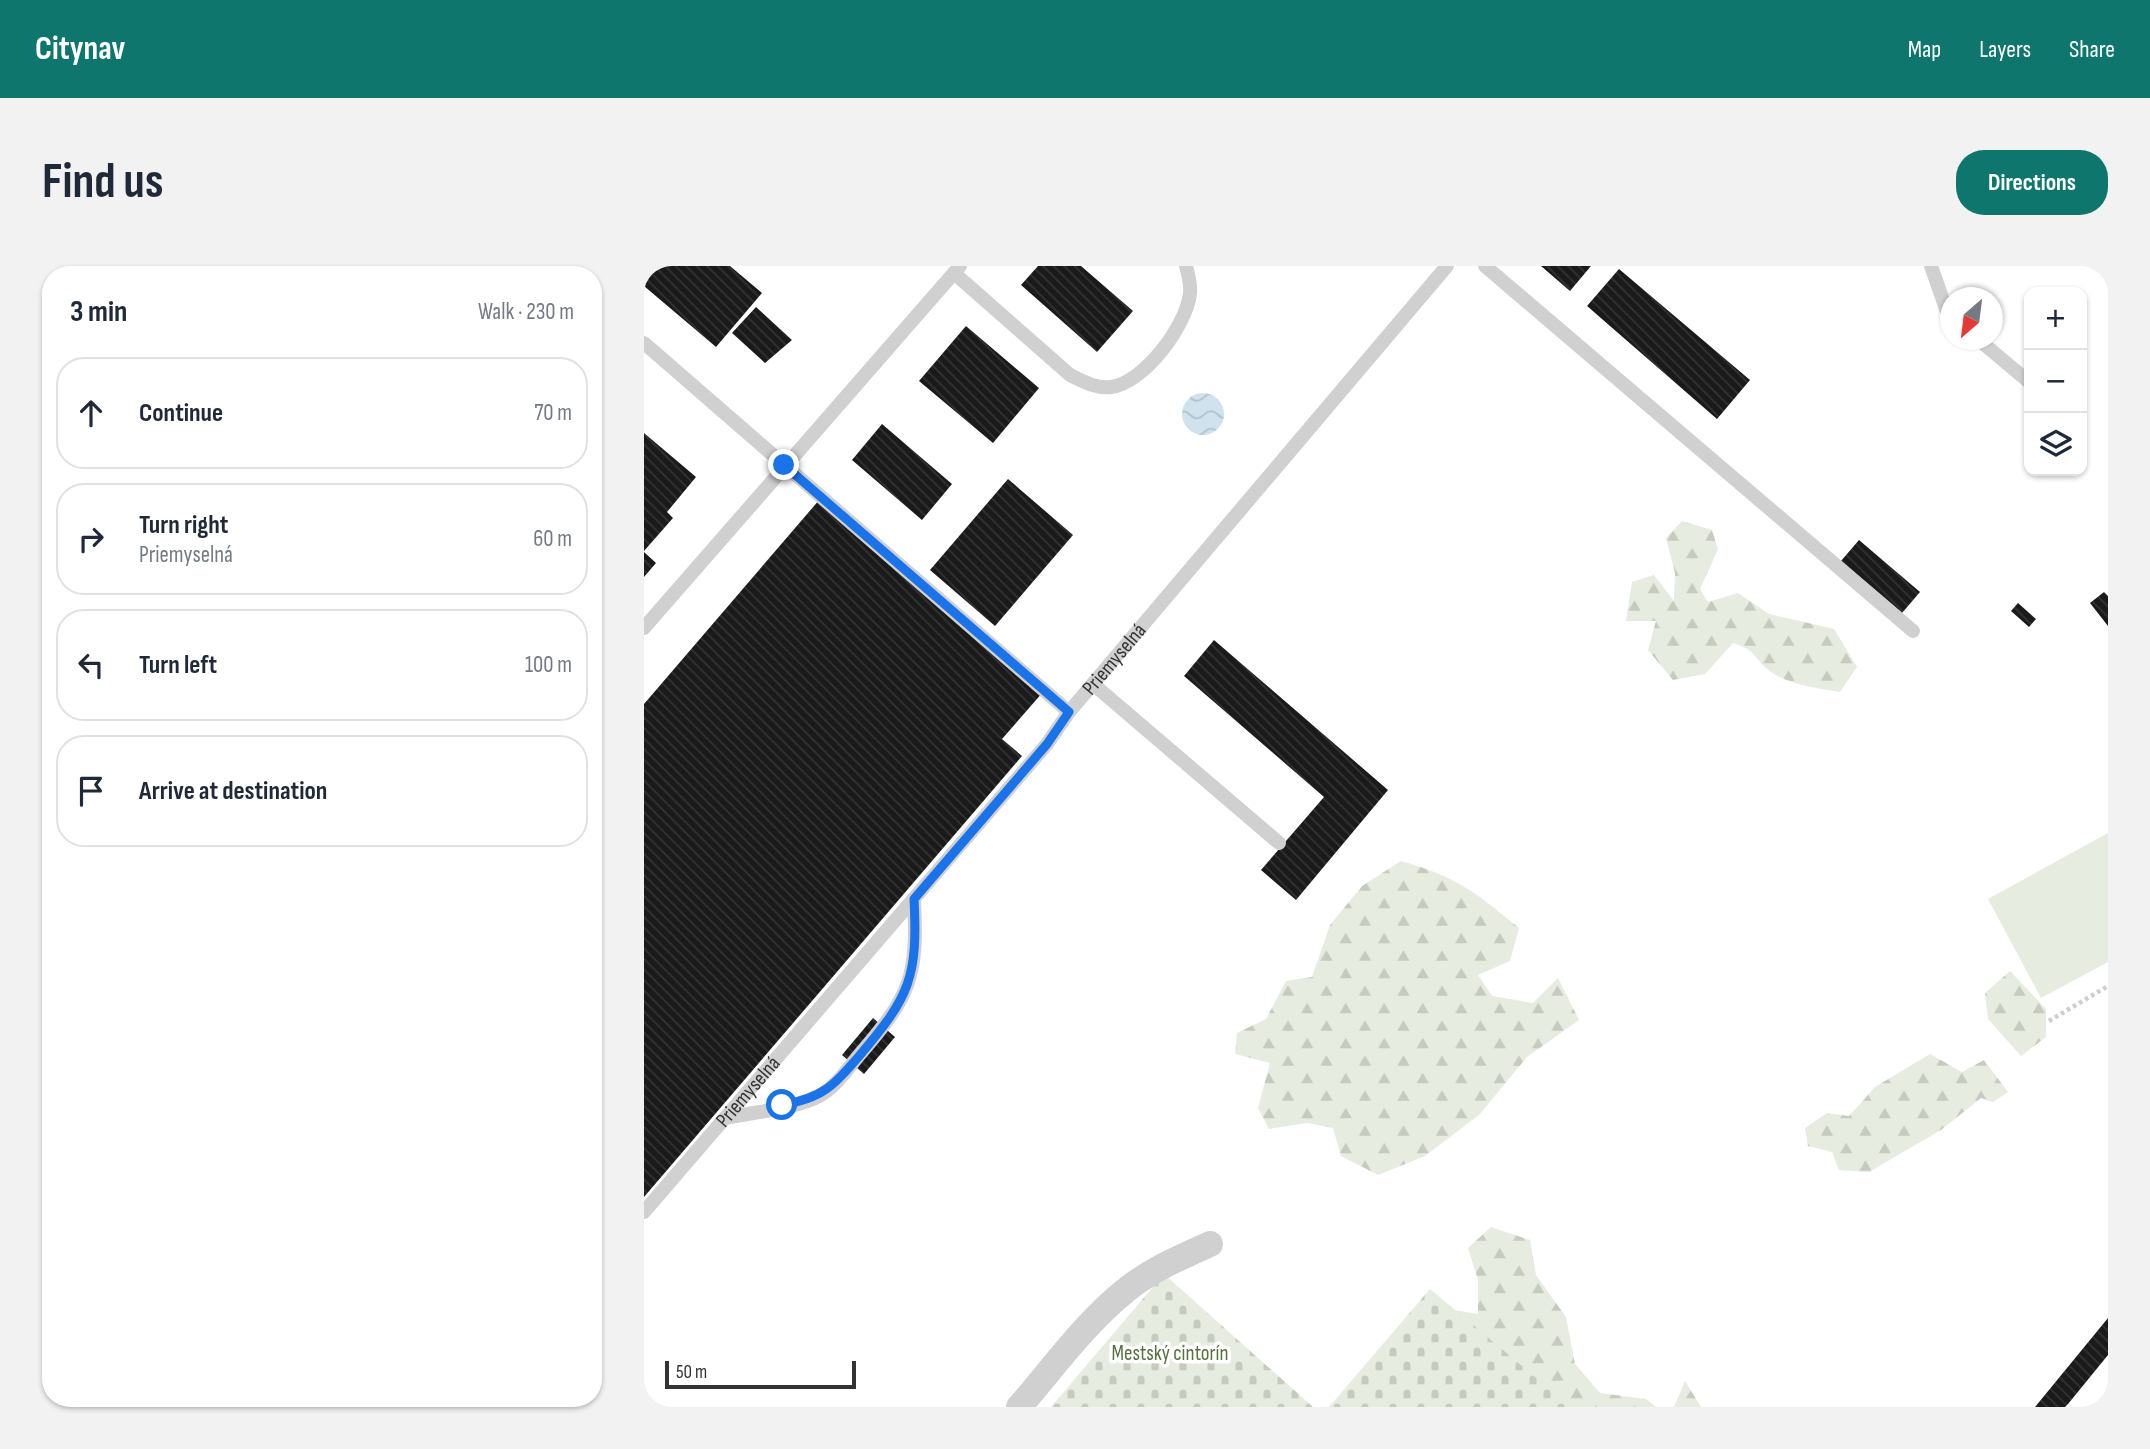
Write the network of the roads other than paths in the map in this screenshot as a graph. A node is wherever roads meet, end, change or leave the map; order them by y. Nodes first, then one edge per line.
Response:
1 (1186, 266) edge
2 (1447, 266) edge
3 (1485, 266) edge
4 (1931, 266) edge
5 (957, 270) edge
6 (1940, 294) edge
7 (644, 343) edge
8 (1991, 350) edge
9 (2024, 378) edge
10 (784, 465) junction
11 (644, 628) edge
12 (1913, 631) dead end
13 (1093, 684) junction
14 (1069, 712) junction
15 (1279, 843) dead end
16 (914, 899) junction
17 (725, 1118) junction
18 (644, 1212) edge
19 (1210, 1244) dead end
20 (1019, 1407) edge

1 - 5 lane
2 - 13 lane, Priemyselná
3 - 12 lane
4 - 6 lane
5 - 10 lane
7 - 10 lane
8 - 9 lane
10 - 11 lane
10 - 14 lane
13 - 14 lane, Priemyselná
13 - 15 lane
14 - 16 lane, Priemyselná
16 - 17 lane, Priemyselná
16 - 17 lane
17 - 18 lane, Priemyselná
19 - 20 street

